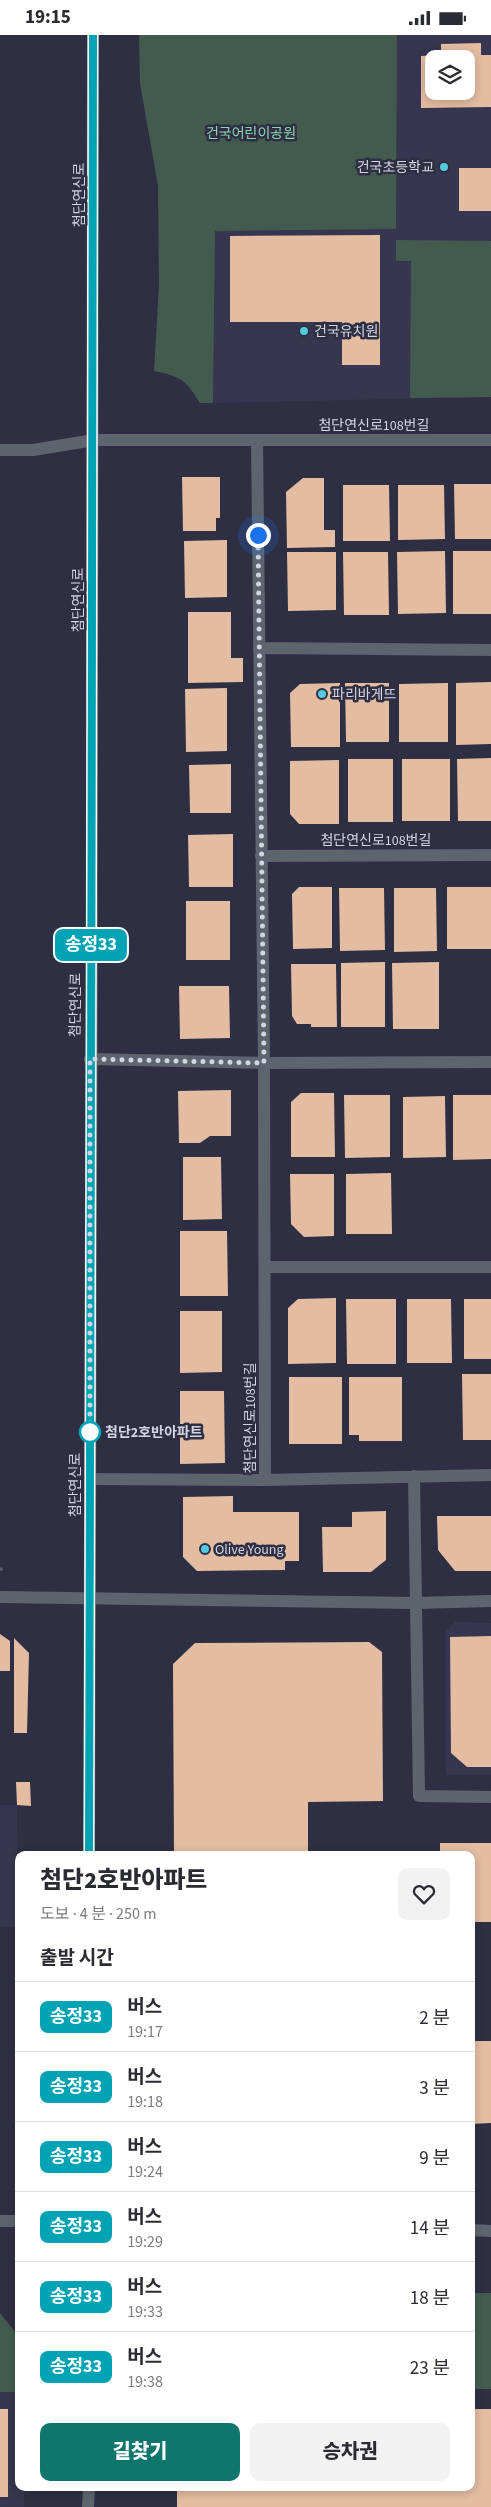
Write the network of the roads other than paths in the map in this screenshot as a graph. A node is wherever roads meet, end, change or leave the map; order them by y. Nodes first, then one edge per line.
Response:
1 (93, 35) edge
2 (491, 439) edge
3 (94, 440) junction
4 (257, 441) junction
5 (0, 450) edge
6 (259, 649) junction
7 (491, 650) edge
8 (491, 855) edge
9 (261, 856) junction
10 (90, 1059) junction
11 (491, 1062) edge
12 (264, 1063) junction
13 (264, 1267) junction
14 (491, 1267) edge
15 (491, 1475) edge
16 (414, 1476) junction
17 (90, 1479) junction
18 (265, 1480) junction
19 (0, 1597) edge
20 (89, 1598) junction
21 (491, 1601) edge
22 (416, 1603) junction
23 (491, 1797) edge
24 (89, 1851) edge
25 (0, 2221) edge
26 (15, 2221) edge
27 (475, 2230) edge
28 (491, 2231) edge
29 (89, 2491) edge
30 (88, 2507) edge

1 - 3 street, 첨단연신로
2 - 4 street, 첨단연신로108번길
3 - 4 street, 첨단연신로108번길
3 - 5 street, 첨단연신로108번길
3 - 10 street, 첨단연신로
4 - 6 street, 첨단연신로108번길
6 - 7 street
6 - 9 street, 첨단연신로108번길
8 - 9 street, 첨단연신로108번길
9 - 12 street, 첨단연신로108번길
10 - 12 street
10 - 17 street, 첨단연신로
11 - 12 street
12 - 13 street, 첨단연신로108번길
13 - 14 street
13 - 18 street, 첨단연신로108번길
15 - 16 street, 첨단연신로108번길
16 - 18 street, 첨단연신로108번길
16 - 22 street
17 - 18 street
17 - 20 street, 첨단연신로
19 - 20 street
20 - 22 street
20 - 24 street, 첨단연신로
21 - 22 street
22 - 23 street
25 - 26 street
27 - 28 street
29 - 30 street

